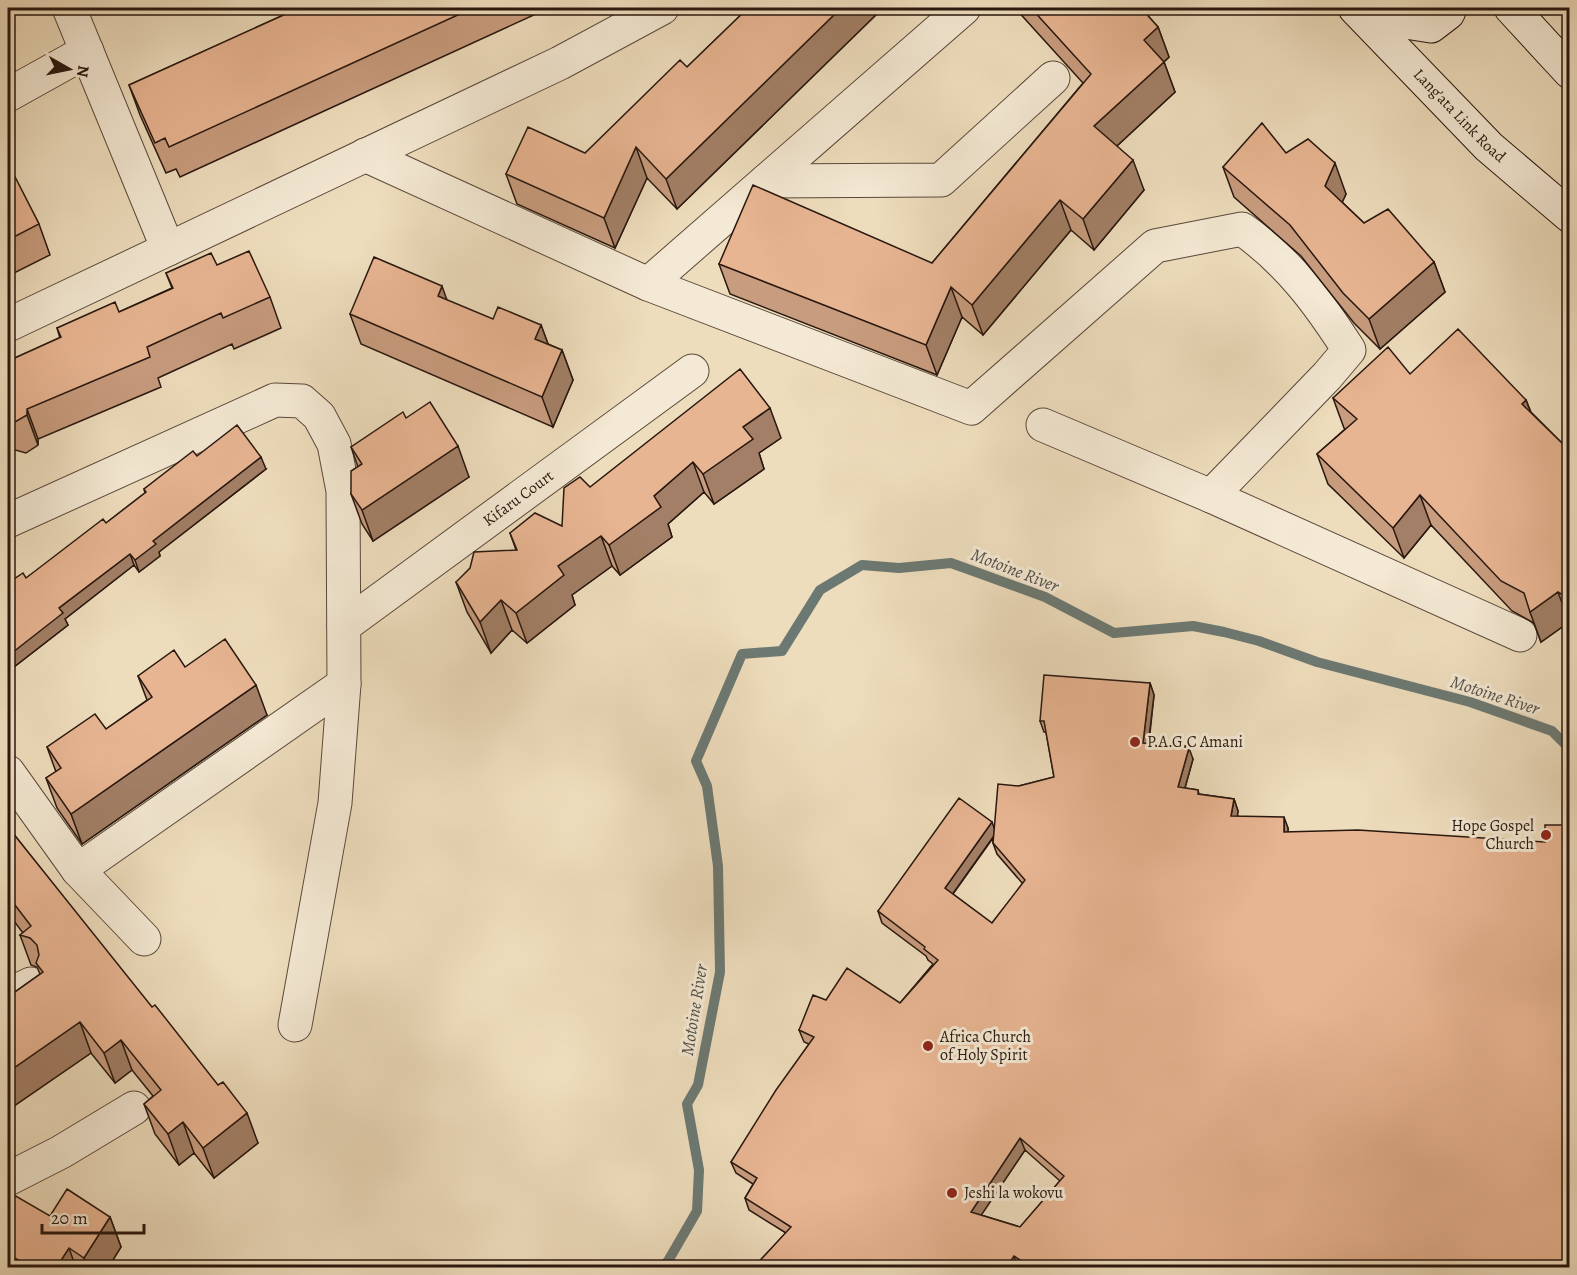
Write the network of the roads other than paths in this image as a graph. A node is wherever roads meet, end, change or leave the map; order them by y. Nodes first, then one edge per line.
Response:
1 (69, 8) edge
2 (662, 8) edge
3 (964, 8) edge
4 (1355, 8) edge
5 (1386, 8) edge
6 (1450, 8) edge
7 (1511, 8) edge
8 (87, 51) junction
9 (1569, 72) edge
10 (1053, 78) edge
11 (8, 95) edge
12 (365, 155) junction
13 (766, 181) junction
14 (1569, 216) edge
15 (168, 249) junction
16 (648, 284) junction
17 (8, 325) edge
18 (692, 371) dead end
19 (1043, 425) dead end
20 (1211, 496) junction
21 (8, 521) edge
22 (344, 626) junction
23 (1520, 635) edge
24 (344, 684) junction
25 (8, 772) edge
26 (78, 870) junction
27 (144, 939) dead end
28 (295, 1025) dead end
29 (134, 1108) dead end
30 (8, 1179) edge

1 - 8 street
2 - 12 street
3 - 13 street
4 - 14 street, Lang'ata Link Road
5 - 6 street
7 - 9 street
8 - 11 street
8 - 15 street
10 - 13 street
12 - 15 street
12 - 16 street
13 - 16 street
15 - 17 street
16 - 20 street
18 - 22 street, Kifaru Court
19 - 20 street
20 - 23 street
21 - 22 street
22 - 24 street
24 - 26 street
24 - 28 street
25 - 26 street
26 - 27 street
29 - 30 street

